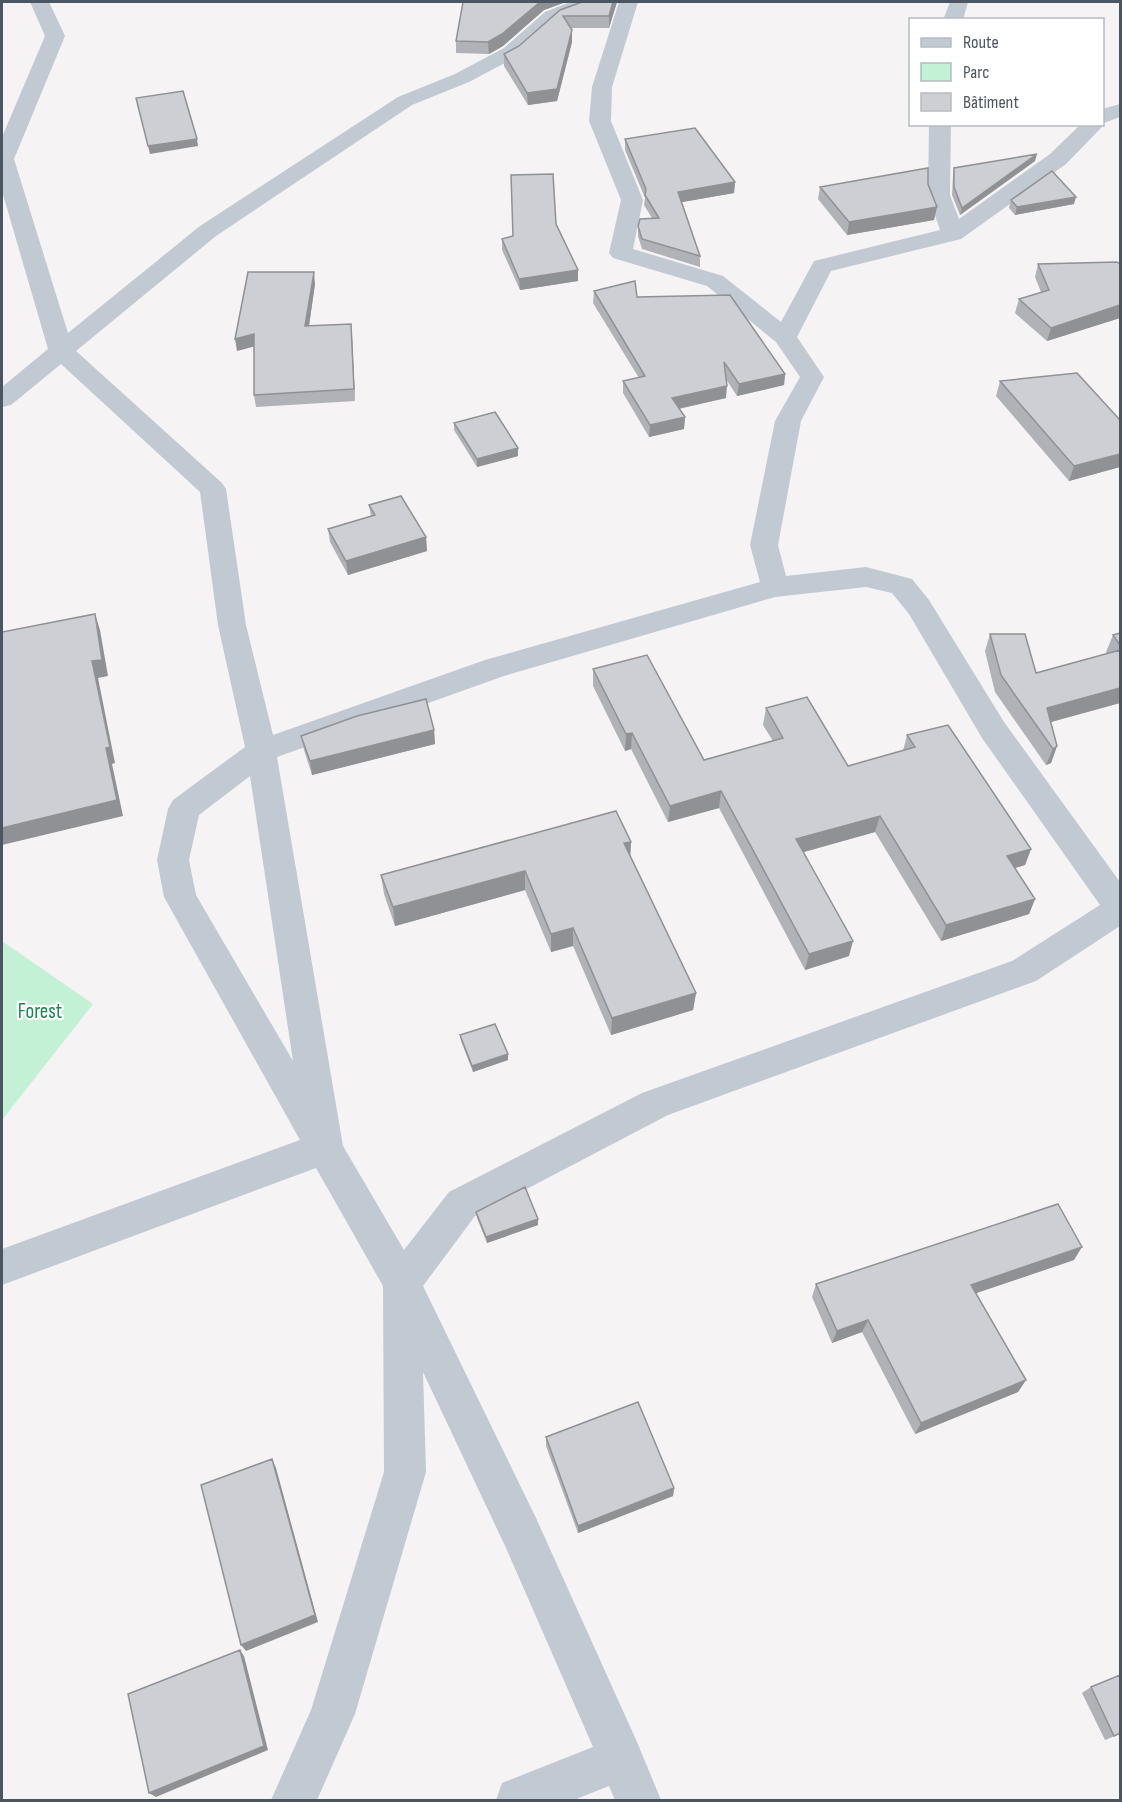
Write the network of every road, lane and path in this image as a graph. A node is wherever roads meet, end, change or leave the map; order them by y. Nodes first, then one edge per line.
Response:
1 (40, 2) edge
2 (586, 2) edge
3 (628, 2) edge
4 (959, 2) edge
5 (954, 18) edge
6 (1120, 110) edge
7 (1104, 116) edge
8 (940, 126) edge
9 (1092, 126) edge
10 (953, 234) junction
11 (785, 337) junction
12 (61, 351) junction
13 (2, 399) edge
14 (775, 587) junction
15 (261, 751) junction
16 (1120, 908) edge
17 (325, 1148) junction
18 (2, 1267) edge
19 (402, 1283) junction
20 (621, 1758) junction
21 (294, 1800) edge
22 (519, 1800) edge
23 (638, 1800) edge

1 - 12 street
2 - 12 street
3 - 11 street
4 - 5 street
6 - 7 street
8 - 10 street
9 - 10 street
10 - 11 street
11 - 14 street
12 - 13 street
12 - 15 street
14 - 15 street
14 - 16 street
15 - 17 street
15 - 17 street
16 - 19 street
17 - 18 street
17 - 19 street
19 - 20 street
19 - 21 street
20 - 22 street
20 - 23 street

